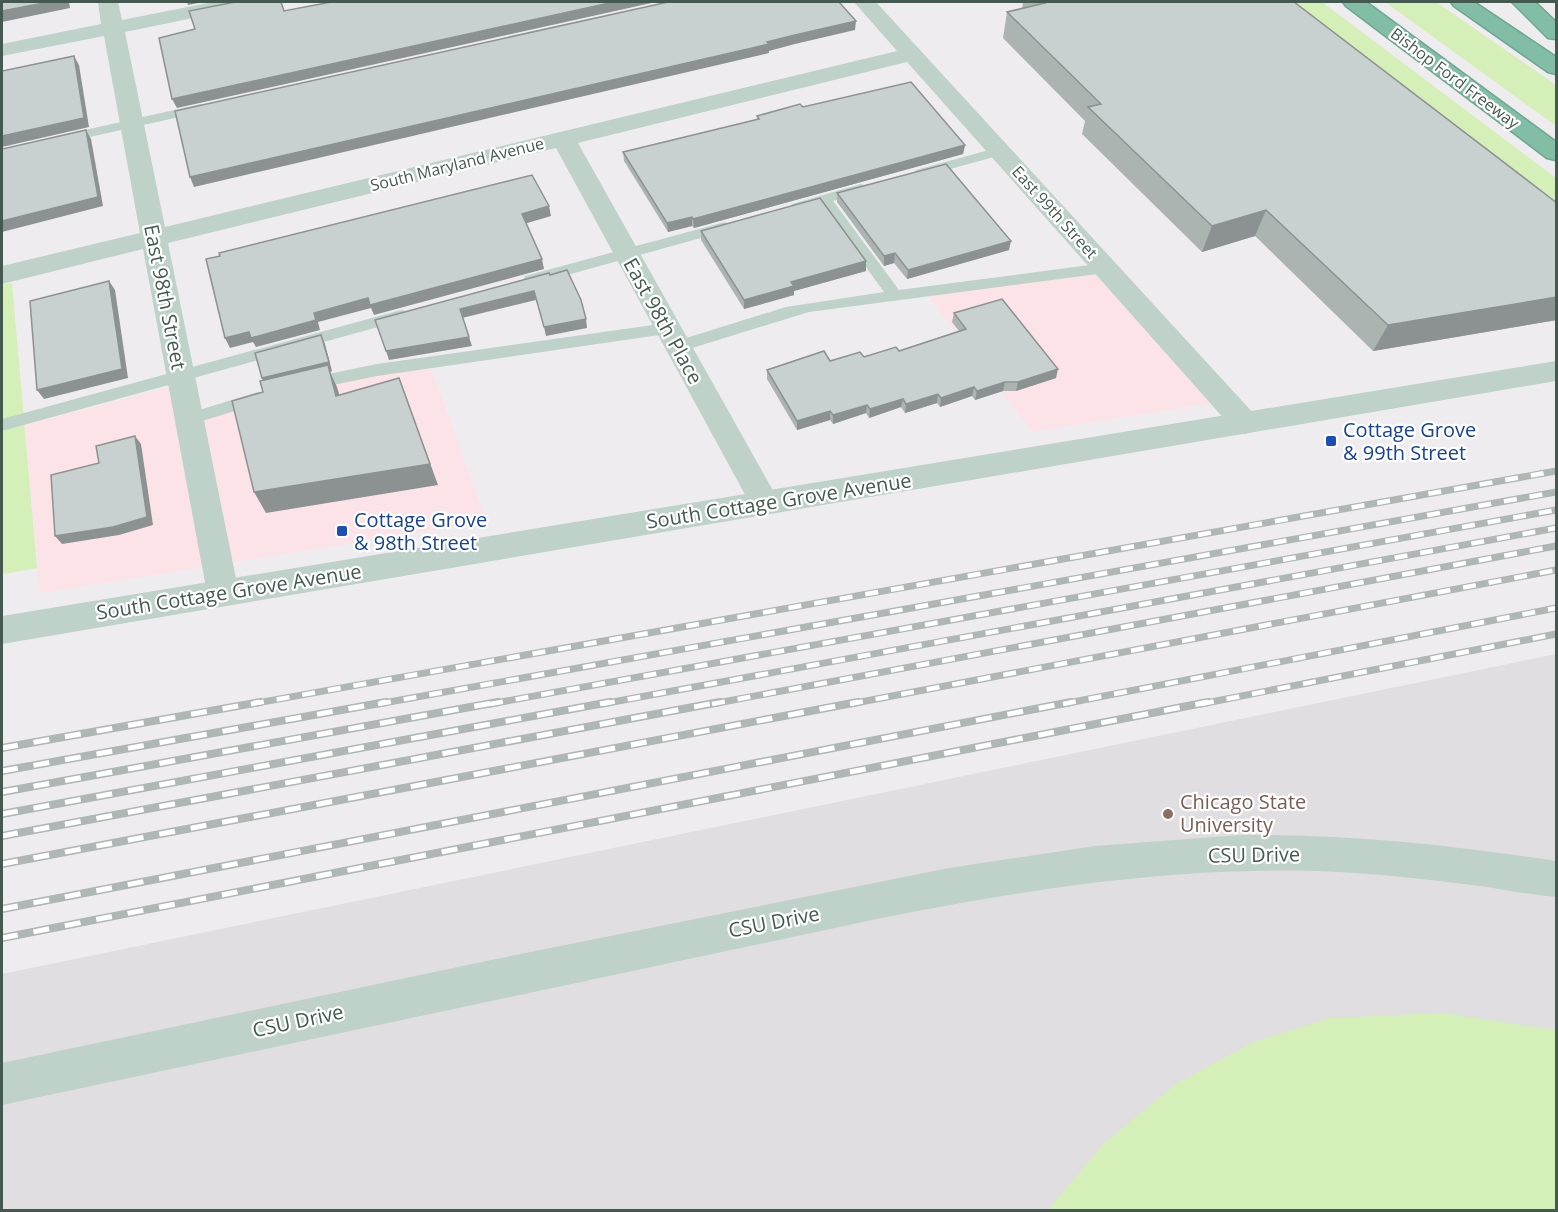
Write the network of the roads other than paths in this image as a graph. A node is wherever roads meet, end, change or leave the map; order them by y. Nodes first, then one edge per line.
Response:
1 (242, 2) edge
2 (865, 2) edge
3 (1353, 2) edge
4 (1461, 2) edge
5 (1523, 2) edge
6 (111, 14) edge
7 (1557, 33) edge
8 (2, 50) edge
9 (912, 54) junction
10 (1557, 67) edge
11 (213, 106) edge
12 (132, 124) junction
13 (563, 138) junction
14 (48, 142) edge
15 (1000, 151) junction
16 (1557, 153) edge
17 (904, 177) edge
18 (881, 184) edge
19 (824, 199) junction
20 (781, 211) edge
21 (737, 223) edge
22 (154, 238) junction
23 (626, 254) junction
24 (1105, 268) junction
25 (2, 275) edge
26 (520, 283) edge
27 (895, 296) junction
28 (416, 311) edge
29 (671, 338) junction
30 (1557, 371) edge
31 (180, 376) junction
32 (295, 388) edge
33 (274, 394) edge
34 (189, 419) junction
35 (1245, 423) junction
36 (2, 425) edge
37 (765, 503) junction
38 (223, 593) junction
39 (2, 630) edge
40 (1557, 879) edge
41 (2, 1084) edge

1 - 6 street
2 - 9 street, East 99th Street
3 - 16 highway, Bishop Ford Freeway
4 - 10 highway
5 - 7 highway
6 - 8 street
6 - 12 street, East 98th Street
9 - 13 street, South Maryland Avenue
9 - 15 street, East 99th Street
11 - 12 lane
12 - 14 lane
12 - 22 street, East 98th Street
13 - 22 street, South Maryland Avenue
13 - 23 street, East 98th Place
15 - 17 lane
15 - 24 street, East 99th Street
18 - 19 lane
19 - 20 lane
19 - 27 lane
21 - 23 lane
22 - 25 street, South Maryland Avenue
22 - 31 street, East 98th Street
23 - 26 lane
23 - 29 street, East 98th Place
24 - 27 lane
24 - 35 street, East 99th Street
27 - 29 lane
28 - 31 lane
29 - 32 lane
29 - 37 street, East 98th Place
30 - 35 street, South Cottage Grove Avenue
31 - 34 street, East 98th Street
31 - 36 lane
33 - 34 lane
34 - 38 street, East 98th Street
35 - 37 street, South Cottage Grove Avenue
37 - 38 street, South Cottage Grove Avenue
38 - 39 street, South Cottage Grove Avenue
40 - 41 street, CSU Drive

